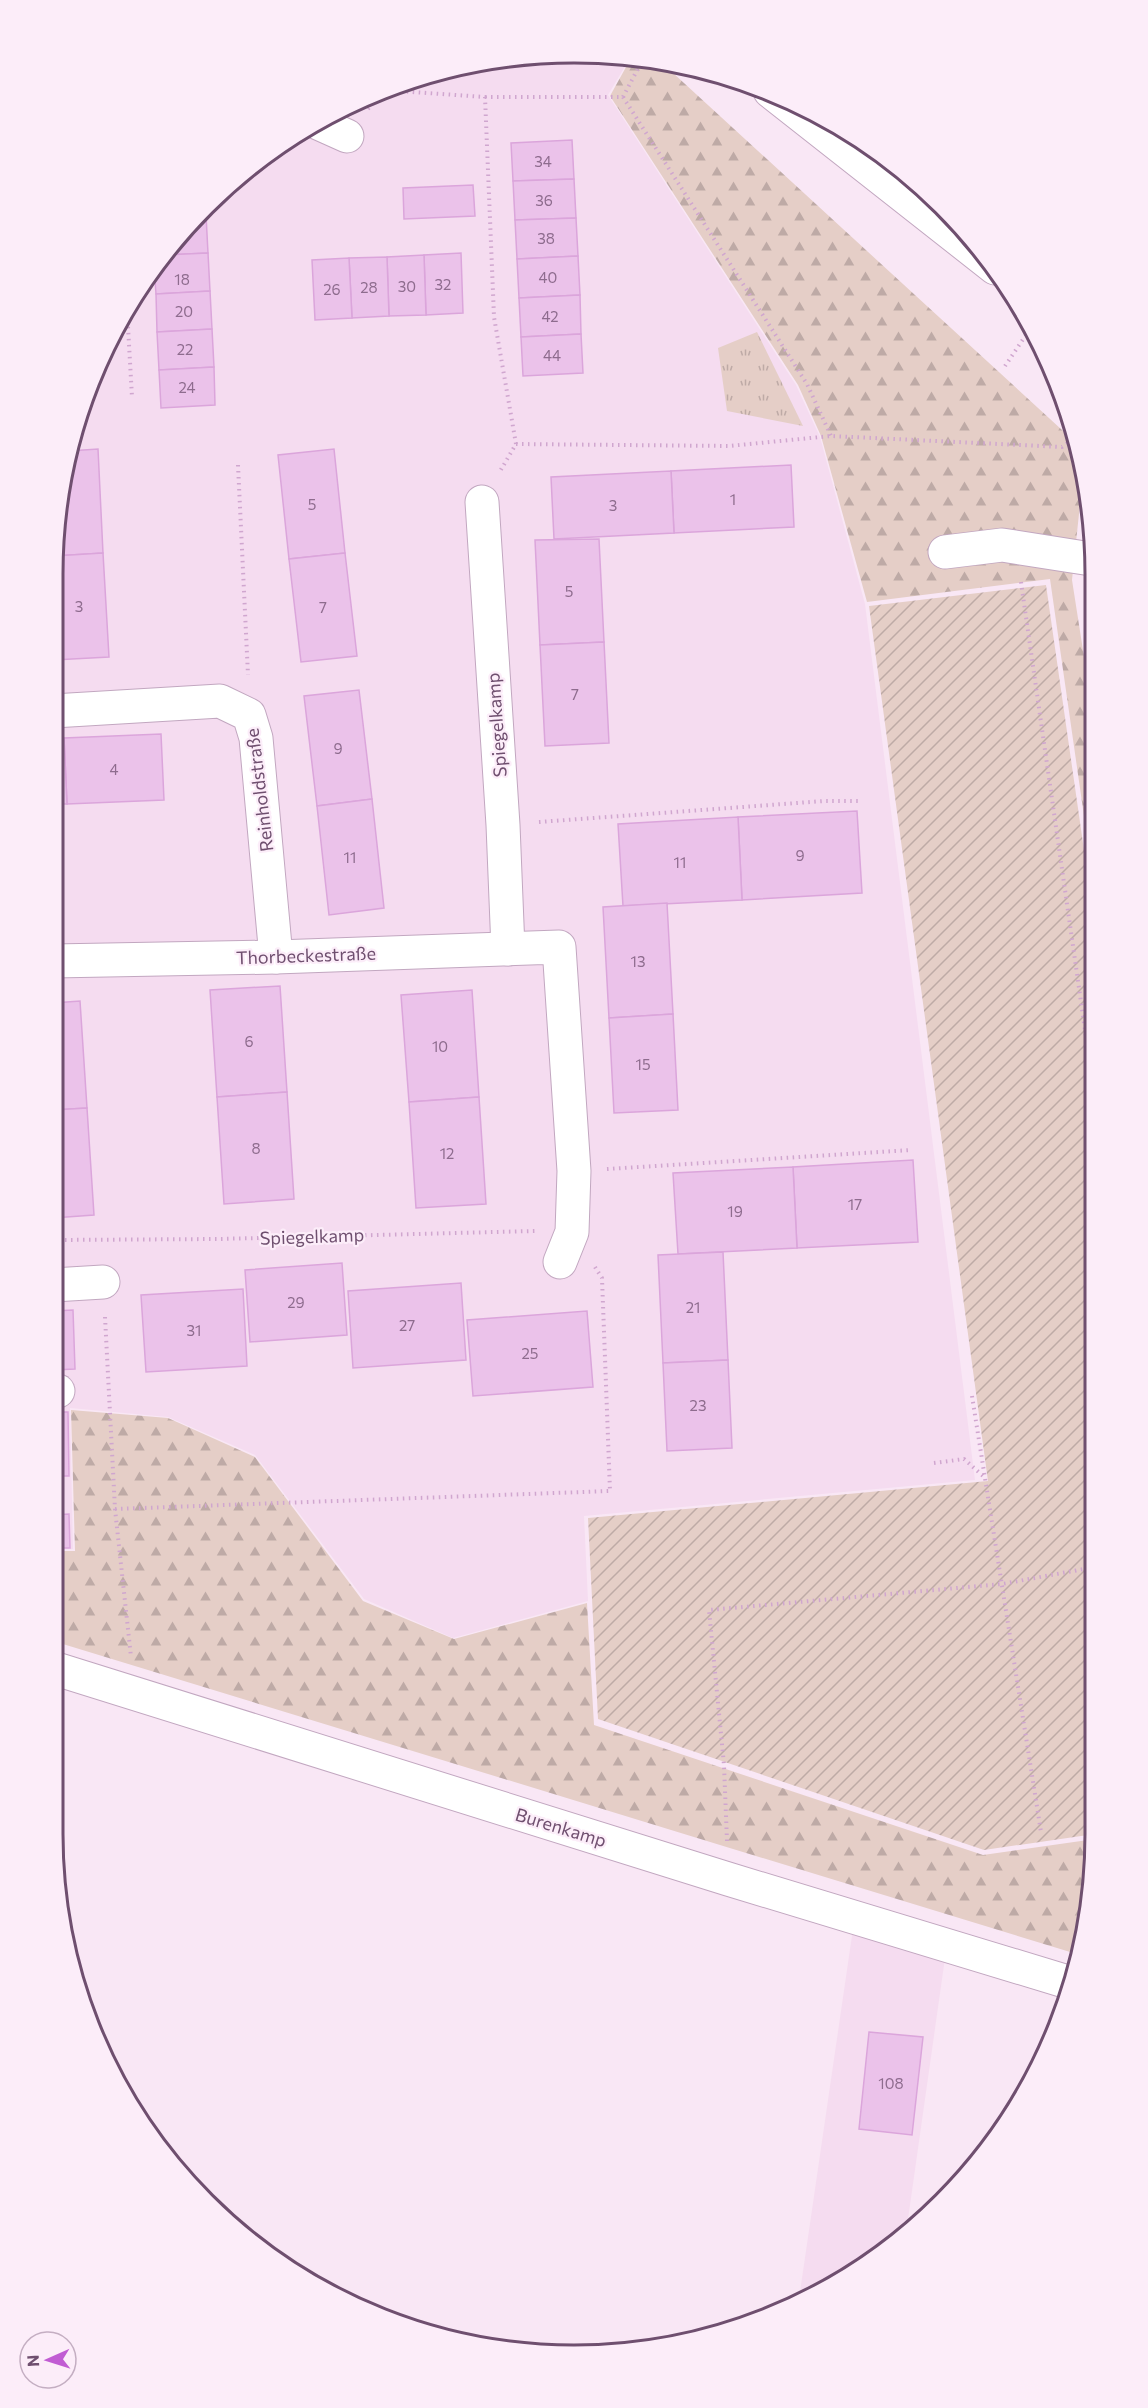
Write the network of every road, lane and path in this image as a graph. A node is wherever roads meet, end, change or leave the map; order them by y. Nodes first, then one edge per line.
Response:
1 (640, 67) edge
2 (406, 92) edge
3 (485, 97) junction
4 (623, 98) junction
5 (371, 105) edge
6 (804, 118) edge
7 (327, 127) edge
8 (346, 136) joint
9 (964, 244) edge
10 (128, 324) edge
11 (1026, 336) edge
12 (1005, 366) dead end
13 (132, 397) dead end
14 (831, 436) junction
15 (1068, 443) edge
16 (516, 444) junction
17 (238, 465) dead end
18 (482, 502) joint
19 (1016, 546) junction
20 (945, 552) dead end
21 (1085, 558) edge
22 (63, 710) edge
23 (249, 715) junction
24 (861, 801) dead end
25 (503, 825) junction
26 (508, 949) junction
27 (276, 957) junction
28 (63, 961) edge
29 (1085, 1030) edge
30 (911, 1150) dead end
31 (574, 1171) junction
32 (101, 1239) junction
33 (63, 1240) edge
34 (566, 1247) junction
35 (103, 1282) junction
36 (63, 1284) edge
37 (972, 1396) dead end
38 (934, 1463) dead end
39 (984, 1477) junction
40 (115, 1509) junction
41 (1085, 1569) edge
42 (1002, 1584) junction
43 (63, 1672) edge
44 (136, 1695) junction
45 (1041, 1832) dead end
46 (728, 1879) junction
47 (1063, 1981) edge

1 - 4 path
2 - 3 path
3 - 4 path
3 - 16 path
4 - 14 path
5 - 8 path
6 - 9 street
7 - 8 street
10 - 13 path
11 - 12 path
14 - 15 path
14 - 16 path
16 - 18 path
17 - 23 path
18 - 25 street, Spiegelkamp
19 - 20 street
19 - 21 street
19 - 29 path
22 - 23 street, Reinholdstraße
23 - 27 street, Reinholdstraße
24 - 25 path
25 - 26 street, Spiegelkamp
26 - 27 street, Thorbeckestraße
26 - 31 street, Thorbeckestraße
27 - 28 street, Thorbeckestraße
30 - 31 path
31 - 34 street
32 - 33 path, Spiegelkamp
32 - 34 path, Spiegelkamp
32 - 35 path
34 - 40 path
35 - 36 street
35 - 40 path
37 - 39 path
38 - 39 path
39 - 42 path
40 - 44 path
41 - 42 path
42 - 45 path
42 - 46 path
43 - 44 street, Burenkamp
44 - 46 street, Burenkamp
46 - 47 street, Burenkamp

